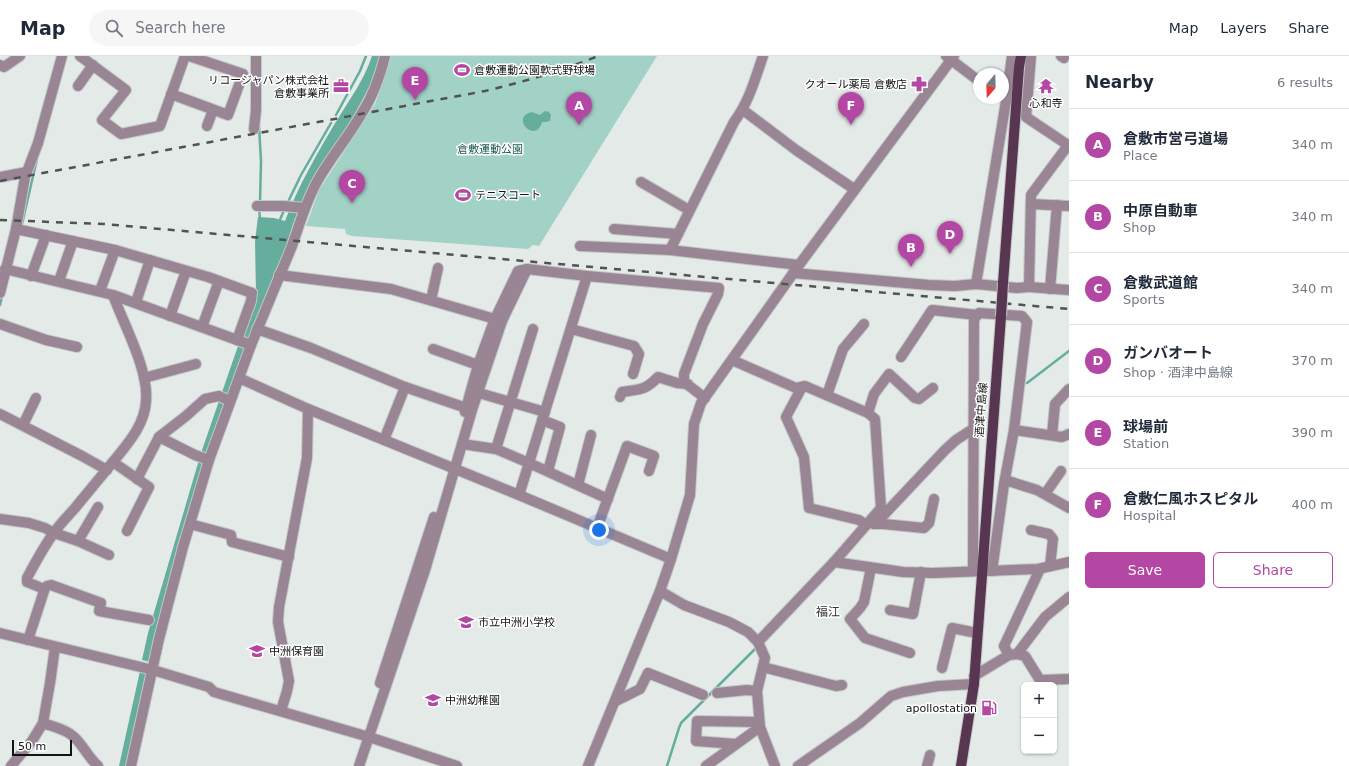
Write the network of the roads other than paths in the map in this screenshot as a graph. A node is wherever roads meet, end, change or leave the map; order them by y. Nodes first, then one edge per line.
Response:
1 (20, 56) edge
2 (62, 56) edge
3 (80, 56) edge
4 (185, 56) edge
5 (189, 56) edge
6 (256, 56) edge
7 (385, 56) edge
8 (763, 56) edge
9 (1012, 56) edge
10 (1021, 56) edge
11 (1031, 56) edge
12 (950, 57) edge
13 (0, 64) edge
14 (93, 65) junction
15 (1009, 72) edge
16 (243, 74) junction
17 (973, 76) edge
18 (255, 78) junction
19 (78, 86) dead end
20 (171, 94) junction
21 (1003, 104) edge
22 (213, 110) junction
23 (743, 110) junction
24 (208, 126) dead end
25 (254, 129) dead end
26 (1069, 145) edge
27 (27, 172) junction
28 (0, 177) edge
29 (641, 182) dead end
30 (854, 189) junction
31 (1031, 204) junction
32 (1057, 205) junction
33 (259, 206) dead end
34 (1069, 206) edge
35 (303, 208) junction
36 (689, 210) junction
37 (614, 229) dead end
38 (19, 230) junction
39 (678, 234) junction
40 (46, 235) junction
41 (73, 240) junction
42 (580, 246) dead end
43 (115, 250) junction
44 (670, 250) junction
45 (150, 260) junction
46 (438, 268) dead end
47 (796, 269) junction
48 (7, 270) junction
49 (186, 271) junction
50 (279, 275) junction
51 (31, 276) junction
52 (587, 276) junction
53 (59, 281) junction
54 (219, 281) junction
55 (976, 284) junction
56 (1028, 287) junction
57 (0, 289) edge
58 (1050, 289) junction
59 (1069, 290) edge
60 (100, 291) junction
61 (113, 295) junction
62 (431, 300) junction
63 (136, 302) junction
64 (252, 302) junction
65 (265, 306) junction
66 (977, 315) junction
67 (170, 316) junction
68 (499, 320) junction
69 (0, 324) edge
70 (864, 324) dead end
71 (202, 327) junction
72 (257, 329) junction
73 (533, 329) dead end
74 (571, 329) junction
75 (244, 342) junction
76 (77, 347) dead end
77 (433, 349) dead end
78 (901, 357) dead end
79 (732, 360) junction
80 (196, 364) dead end
81 (478, 365) junction
82 (633, 374) dead end
83 (144, 378) junction
84 (239, 378) junction
85 (688, 384) junction
86 (405, 387) junction
87 (802, 387) junction
88 (932, 388) dead end
89 (1069, 389) edge
90 (479, 393) junction
91 (827, 395) junction
92 (620, 397) dead end
93 (36, 398) dead end
94 (705, 398) junction
95 (225, 399) junction
96 (510, 402) junction
97 (308, 409) junction
98 (469, 409) junction
99 (868, 413) junction
100 (0, 414) edge
101 (544, 416) junction
102 (23, 425) junction
103 (973, 429) junction
104 (1014, 430) junction
105 (1069, 434) edge
106 (591, 435) dead end
107 (1052, 435) junction
108 (159, 437) junction
109 (384, 440) junction
110 (462, 444) junction
111 (496, 449) junction
112 (206, 459) junction
113 (529, 463) junction
114 (110, 466) junction
115 (453, 468) junction
116 (548, 471) junction
117 (649, 471) dead end
118 (1061, 471) dead end
119 (137, 478) junction
120 (1005, 480) junction
121 (578, 485) junction
122 (1045, 494) junction
123 (519, 495) junction
124 (608, 499) junction
125 (934, 499) dead end
126 (98, 507) dead end
127 (1069, 508) edge
128 (0, 519) edge
129 (190, 524) junction
130 (870, 524) junction
131 (597, 528) junction
132 (1031, 530) dead end
133 (127, 532) dead end
134 (54, 533) junction
135 (78, 541) junction
136 (109, 555) dead end
137 (289, 558) junction
138 (671, 559) junction
139 (834, 562) junction
140 (1069, 562) edge
141 (1050, 566) junction
142 (871, 568) junction
143 (1040, 569) junction
144 (977, 571) junction
145 (992, 571) junction
146 (921, 572) junction
147 (44, 589) junction
148 (660, 591) junction
149 (1069, 597) edge
150 (890, 610) dead end
151 (149, 620) dead end
152 (0, 633) edge
153 (977, 633) junction
154 (28, 640) junction
155 (758, 642) junction
156 (55, 647) junction
157 (910, 653) dead end
158 (1013, 654) junction
159 (763, 666) junction
160 (942, 668) dead end
161 (148, 669) junction
162 (1069, 679) edge
163 (974, 680) junction
164 (1041, 682) edge
165 (842, 685) dead end
166 (755, 691) junction
167 (717, 693) dead end
168 (703, 695) dead end
169 (616, 701) junction
170 (281, 711) junction
171 (43, 723) junction
172 (760, 725) junction
173 (366, 736) junction
174 (736, 744) junction
175 (930, 755) dead end
176 (11, 766) edge
177 (98, 766) edge
178 (131, 766) edge
179 (352, 766) edge
180 (359, 766) edge
181 (457, 766) edge
182 (588, 766) edge
183 (706, 766) edge
184 (775, 766) edge
185 (798, 766) edge
186 (927, 766) edge
187 (961, 766) edge

1 - 13 street
2 - 27 street
3 - 14 street
4 - 20 street
5 - 16 street
6 - 18 street
7 - 35 street
8 - 23 street
9 - 15 street
10 - 144 main road, 酒津中島線, bridge
11 - 26 street
12 - 17 street
12 - 30 street
14 - 19 street
14 - 20 street
16 - 18 street
16 - 22 street
18 - 25 street
20 - 22 street
21 - 55 street
22 - 24 street
23 - 30 street
23 - 36 street
26 - 31 street
27 - 28 street
27 - 38 street
29 - 36 street
30 - 47 street
31 - 32 street
31 - 56 street
32 - 34 street
32 - 58 street
33 - 35 street
35 - 50 street
36 - 39 street
37 - 39 street
38 - 40 street
38 - 48 street
39 - 44 street
40 - 41 street
40 - 51 street
41 - 43 street
41 - 53 street
42 - 44 street
43 - 45 street
43 - 60 street
44 - 47 street
45 - 49 street
45 - 63 street
46 - 62 street
47 - 55 street
47 - 79 street
48 - 51 street
48 - 57 street
49 - 54 street
49 - 67 street
50 - 62 street
50 - 65 street
51 - 53 street
52 - 68 street
52 - 74 street
52 - 85 street
53 - 60 street
54 - 64 street
54 - 71 street
55 - 56 street
56 - 58 street
58 - 59 street
60 - 61 street
61 - 63 street
61 - 83 street
62 - 68 street
63 - 67 street
64 - 65 street
64 - 75 street
65 - 72 street
66 - 78 street
66 - 103 street
66 - 104 street
67 - 71 street
68 - 81 street
68 - 90 street
69 - 76 street
70 - 91 street
71 - 75 street
72 - 75 street
72 - 86 street
73 - 96 street
74 - 82 street
74 - 101 street
75 - 84 street
77 - 81 street
79 - 87 street
79 - 94 street
80 - 83 street
81 - 98 street
83 - 114 street
84 - 95 street
84 - 97 street
85 - 92 street
85 - 94 street
86 - 98 street
86 - 109 street
87 - 91 street
87 - 130 street
88 - 99 street
89 - 107 street
90 - 96 street
90 - 98 street
91 - 99 street
93 - 102 street
94 - 138 street
95 - 108 street
95 - 112 street
96 - 101 street
96 - 111 street
97 - 109 street
97 - 137 street
98 - 110 street
98 - 115 street
99 - 130 street
100 - 102 street
101 - 113 street
101 - 116 street
102 - 114 street
103 - 130 street
103 - 144 street
104 - 107 street
104 - 120 street
105 - 107 street
106 - 121 street
108 - 112 street
108 - 119 street
109 - 115 street
110 - 111 street
110 - 115 street
111 - 113 street
112 - 129 street
113 - 116 street
113 - 123 street
114 - 119 street
114 - 134 street
115 - 123 street
115 - 173 street
116 - 121 street
117 - 124 street
118 - 122 street
119 - 133 street
120 - 122 street
120 - 145 street
121 - 124 street
122 - 127 street
123 - 131 street
124 - 131 street
125 - 130 street
126 - 135 street
128 - 134 street
129 - 137 street
129 - 161 street
130 - 139 street
131 - 138 street
132 - 141 street
134 - 135 street
134 - 147 street
135 - 136 street
137 - 170 street
138 - 148 street
139 - 142 street
139 - 155 street
140 - 141 street
141 - 143 street
142 - 146 street
142 - 157 street
143 - 145 street
143 - 158 street
144 - 145 street
144 - 146 street
144 - 153 main road, 酒津中島線
146 - 150 street
147 - 151 street
147 - 154 street
148 - 155 street
148 - 169 street
149 - 158 street
152 - 154 street
153 - 160 street
153 - 163 main road, 酒津中島線
154 - 156 street
155 - 159 street
156 - 161 street
156 - 171 street
158 - 163 street
158 - 164 street
159 - 165 street
159 - 166 street
161 - 170 street
161 - 178 street
162 - 164 street
163 - 185 street
163 - 187 main road, 酒津中島線
166 - 167 street
166 - 172 street
168 - 169 street
169 - 182 street
170 - 173 street
171 - 176 street
171 - 177 street
172 - 174 street
172 - 174 street
172 - 184 street
173 - 179 street
173 - 180 street
173 - 181 street
174 - 183 street
175 - 186 street

